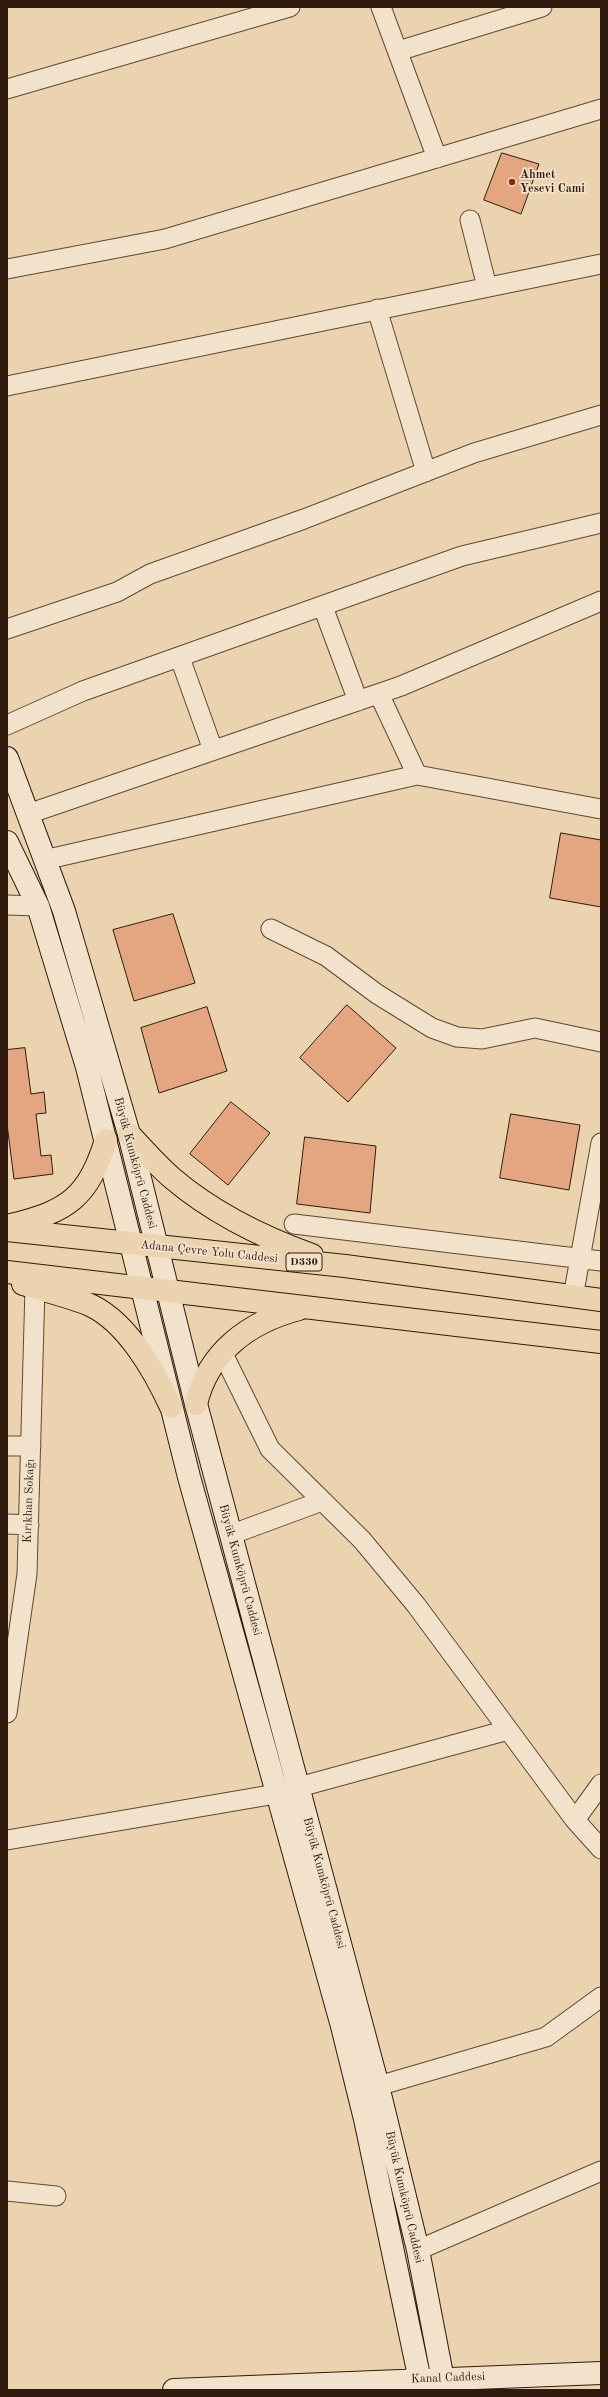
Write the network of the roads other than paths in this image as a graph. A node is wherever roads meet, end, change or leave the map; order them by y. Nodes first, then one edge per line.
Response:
1 (290, 7) edge
2 (381, 7) edge
3 (542, 7) edge
4 (398, 51) junction
5 (7, 89) edge
6 (601, 109) edge
7 (437, 158) junction
8 (470, 220) dead end
9 (601, 264) edge
10 (7, 269) edge
11 (487, 287) junction
12 (377, 309) junction
13 (7, 386) edge
14 (601, 415) edge
15 (426, 472) junction
16 (601, 523) edge
17 (601, 601) edge
18 (323, 607) junction
19 (7, 629) edge
20 (180, 658) junction
21 (379, 694) junction
22 (358, 701) junction
23 (7, 725) edge
24 (213, 750) junction
25 (7, 758) edge
26 (416, 775) junction
27 (601, 809) edge
28 (28, 814) junction
29 (7, 842) edge
30 (44, 860) junction
31 (7, 905) edge
32 (38, 906) junction
33 (271, 929) dead end
34 (601, 1042) edge
35 (129, 1134) junction
36 (106, 1140) junction
37 (601, 1143) edge
38 (294, 1224) dead end
39 (7, 1226) edge
40 (7, 1230) edge
41 (131, 1243) junction
42 (157, 1246) junction
43 (580, 1258) junction
44 (601, 1261) edge
45 (345, 1266) junction
46 (7, 1272) edge
47 (7, 1278) edge
48 (35, 1288) junction
49 (142, 1288) junction
50 (168, 1291) junction
51 (573, 1297) junction
52 (601, 1300) edge
53 (306, 1306) junction
54 (601, 1342) edge
55 (222, 1352) junction
56 (196, 1404) junction
57 (171, 1406) junction
58 (7, 1446) edge
59 (31, 1446) junction
60 (322, 1501) junction
61 (7, 1524) edge
62 (29, 1524) junction
63 (230, 1535) junction
64 (8, 1705) edge
65 (508, 1730) junction
66 (601, 1784) edge
67 (299, 1787) junction
68 (276, 1794) junction
69 (575, 1820) junction
70 (7, 1840) edge
71 (601, 1849) edge
72 (601, 1997) edge
73 (378, 2086) junction
74 (601, 2171) edge
75 (7, 2191) edge
76 (56, 2196) dead end
77 (418, 2250) junction
78 (601, 2373) edge
79 (421, 2384) edge
80 (444, 2384) edge
81 (174, 2390) edge

1 - 5 street
2 - 4 street
3 - 4 street
4 - 7 street
6 - 7 street
7 - 10 street
8 - 11 street
9 - 11 street
11 - 12 street
12 - 13 street
12 - 15 street
14 - 15 street
15 - 19 street
16 - 18 street
17 - 21 street
18 - 20 street
18 - 22 street
20 - 23 street
20 - 24 street
21 - 22 street
21 - 26 street
22 - 24 street
24 - 28 street
25 - 28 main road, Büyük Kumköprü Caddesi
26 - 27 street
26 - 30 street
28 - 30 main road, Büyük Kumköprü Caddesi
29 - 32 main road, Büyük Kumköprü Caddesi
30 - 35 main road, Büyük Kumköprü Caddesi
31 - 32 street
32 - 36 main road, Büyük Kumköprü Caddesi
33 - 34 street
35 - 42 main road, Büyük Kumköprü Caddesi
35 - 45 highway
36 - 39 highway
36 - 41 main road, Büyük Kumköprü Caddesi
37 - 43 street
38 - 43 street
40 - 41 highway, Adana Çevre Yolu Caddesi / D330
41 - 42 highway, Adana Çevre Yolu Caddesi / D330
41 - 49 main road, Büyük Kumköprü Caddesi
42 - 45 highway, Adana Çevre Yolu Caddesi / D330
42 - 50 main road, Büyük Kumköprü Caddesi
43 - 44 street
43 - 51 street
45 - 51 highway, Adana Çevre Yolu Caddesi / D330
46 - 49 highway
47 - 48 highway
48 - 57 highway
48 - 59 street, Kırıkhan Sokağı
49 - 50 highway
49 - 57 main road, Büyük Kumköprü Caddesi
50 - 53 highway
50 - 56 main road, Büyük Kumköprü Caddesi
51 - 52 highway, Adana Çevre Yolu Caddesi / D330
53 - 54 highway
53 - 55 highway
55 - 56 highway
55 - 60 street
56 - 63 main road, Büyük Kumköprü Caddesi
57 - 68 main road, Büyük Kumköprü Caddesi
58 - 59 street
59 - 62 street, Kırıkhan Sokağı
60 - 63 street
60 - 65 street
61 - 62 street
62 - 64 street, Kırıkhan Sokağı
63 - 67 main road, Büyük Kumköprü Caddesi
65 - 67 street
65 - 69 street
66 - 69 street
67 - 73 main road, Büyük Kumköprü Caddesi
68 - 70 street
68 - 79 main road, Büyük Kumköprü Caddesi
69 - 71 street
72 - 73 street
73 - 77 main road, Büyük Kumköprü Caddesi
74 - 77 street
75 - 76 street
77 - 80 main road, Büyük Kumköprü Caddesi
78 - 80 main road, Kanal Caddesi
79 - 80 main road, Kanal Caddesi
79 - 81 main road, Kanal Caddesi

